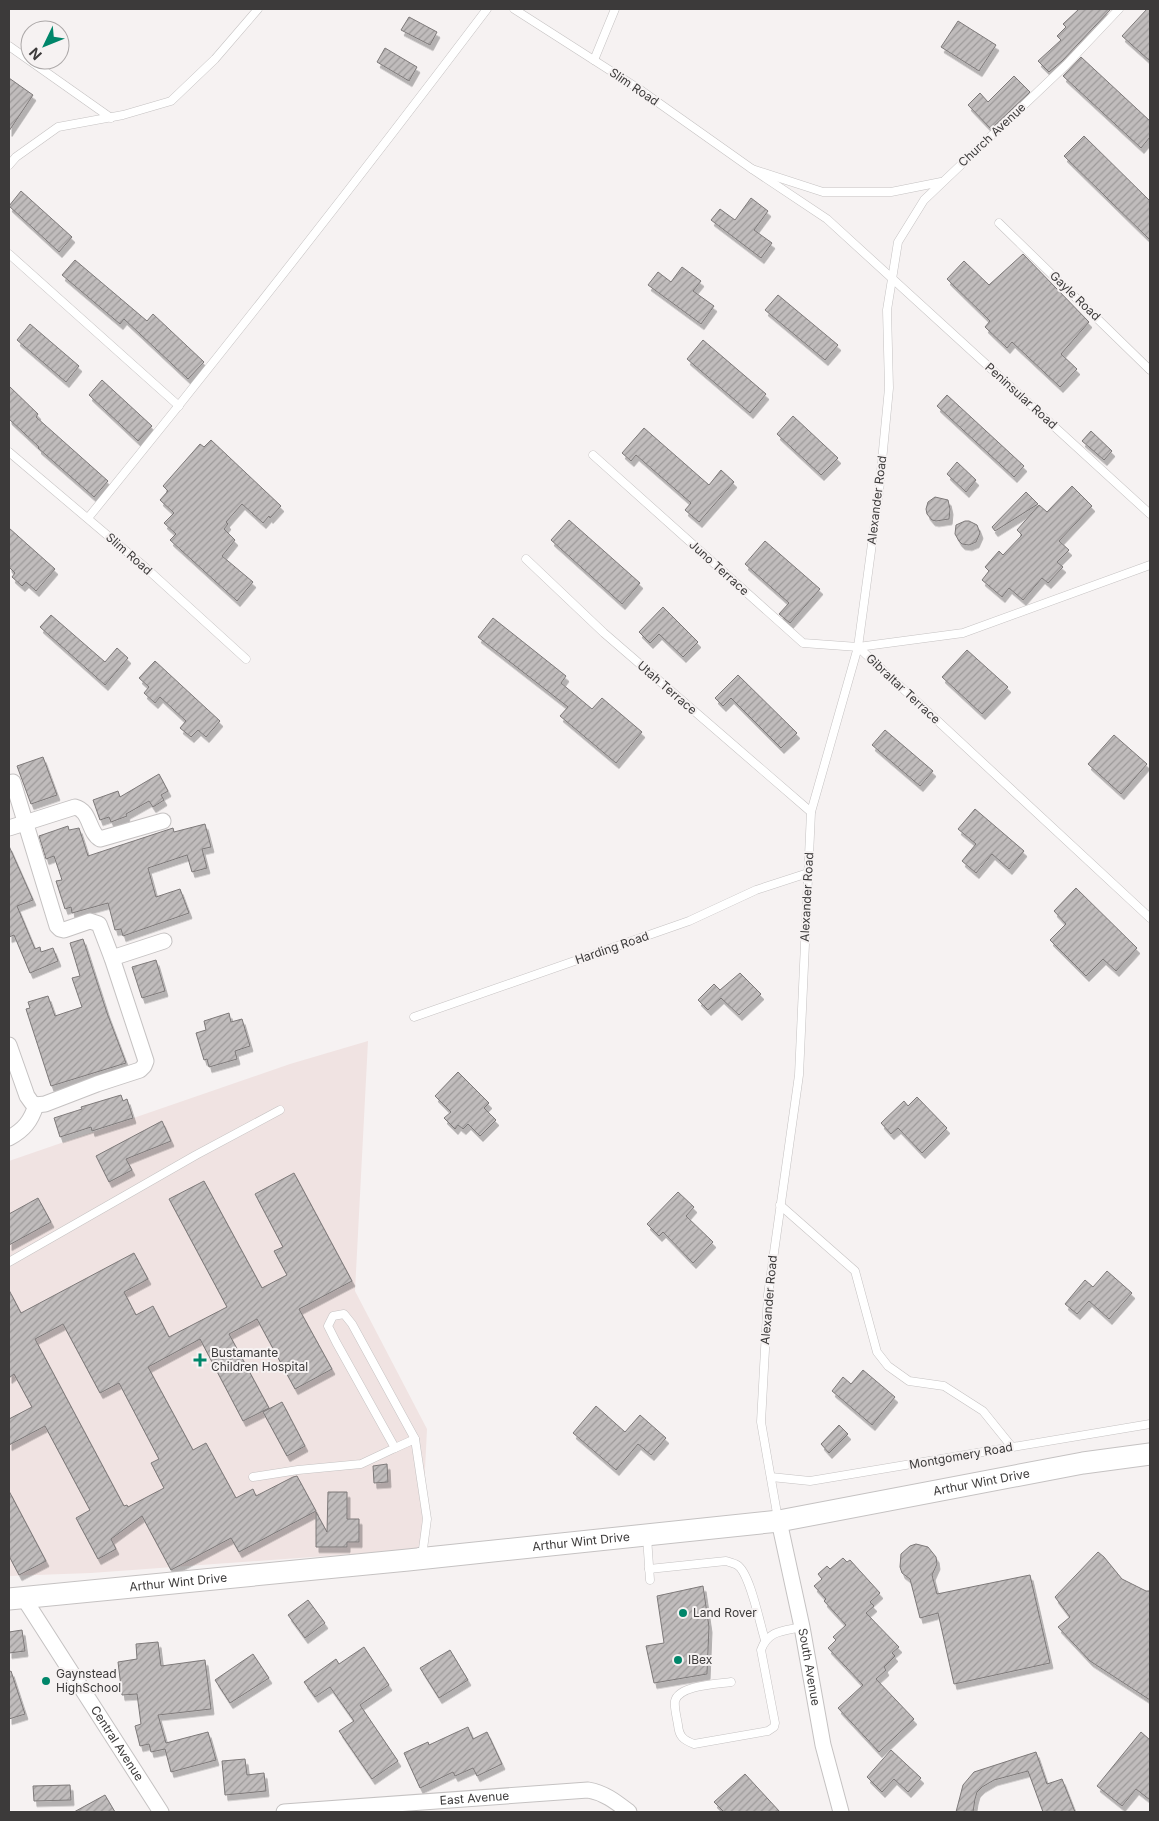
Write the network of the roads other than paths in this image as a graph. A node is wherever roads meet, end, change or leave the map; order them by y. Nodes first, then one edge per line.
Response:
1 (258, 9) edge
2 (486, 9) edge
3 (514, 9) edge
4 (615, 9) edge
5 (1119, 9) edge
6 (9, 46) edge
7 (594, 60) junction
8 (111, 118) junction
9 (9, 165) edge
10 (752, 169) junction
11 (942, 182) junction
12 (999, 223) dead end
13 (9, 254) edge
14 (892, 278) junction
15 (1150, 370) edge
16 (179, 406) junction
17 (9, 452) edge
18 (593, 455) dead end
19 (1150, 514) edge
20 (88, 518) junction
21 (526, 559) dead end
22 (1150, 565) edge
23 (858, 647) junction
24 (246, 659) dead end
25 (14, 782) dead end
26 (811, 812) junction
27 (163, 821) dead end
28 (26, 823) junction
29 (9, 828) edge
30 (808, 873) junction
31 (1150, 918) edge
32 (164, 941) dead end
33 (112, 958) junction
34 (414, 1017) dead end
35 (9, 1045) edge
36 (36, 1105) junction
37 (280, 1110) dead end
38 (9, 1138) edge
39 (780, 1205) junction
40 (9, 1262) edge
41 (1150, 1424) edge
42 (415, 1438) junction
43 (1012, 1447) junction
44 (395, 1448) junction
45 (1150, 1454) edge
46 (771, 1476) junction
47 (253, 1477) dead end
48 (779, 1521) junction
49 (647, 1535) junction
50 (408, 1560) junction
51 (649, 1569) junction
52 (650, 1580) dead end
53 (16, 1598) edge
54 (802, 1627) junction
55 (765, 1640) junction
56 (731, 1682) dead end
57 (162, 1812) edge
58 (284, 1812) edge
59 (629, 1812) edge
60 (841, 1812) edge

1 - 8 lane
2 - 16 lane
3 - 7 lane, Slim Road
4 - 7 lane
5 - 11 lane, Church Avenue
6 - 8 lane
7 - 10 lane, Slim Road
8 - 9 lane
10 - 11 lane, Slim Road
10 - 14 lane, Slim Road
11 - 14 lane, Church Avenue
12 - 15 lane, Gayle Road
13 - 16 lane
14 - 19 lane, Peninsular Road
14 - 23 lane, Alexander Road
16 - 20 lane
17 - 20 lane, Slim Road
18 - 23 lane, Juno Terrace
20 - 24 lane, Slim Road
21 - 26 lane, Utah Terrace
22 - 23 lane, Gibraltar Terrace
23 - 26 lane, Alexander Road
23 - 31 lane, Gibraltar Terrace
25 - 28 street
26 - 30 lane, Alexander Road
27 - 28 street
28 - 29 street
28 - 33 street
30 - 34 lane, Harding Road
30 - 39 lane, Alexander Road
32 - 33 street
33 - 36 street
35 - 36 street
36 - 38 street
37 - 40 lane
39 - 43 lane
39 - 46 lane, Alexander Road
41 - 43 lane, Montgomery Road
42 - 44 lane
42 - 44 lane
42 - 50 lane
43 - 46 lane, Montgomery Road
44 - 47 lane
45 - 48 main road, Arthur Wint Drive
46 - 48 lane, Alexander Road
48 - 49 main road, Arthur Wint Drive
48 - 54 street, South Avenue
49 - 50 main road, Arthur Wint Drive
49 - 51 lane
50 - 53 main road, Arthur Wint Drive
51 - 52 lane
51 - 55 lane
53 - 57 street, Central Avenue
54 - 55 lane
54 - 60 street, South Avenue
55 - 56 lane
58 - 59 street, East Avenue

